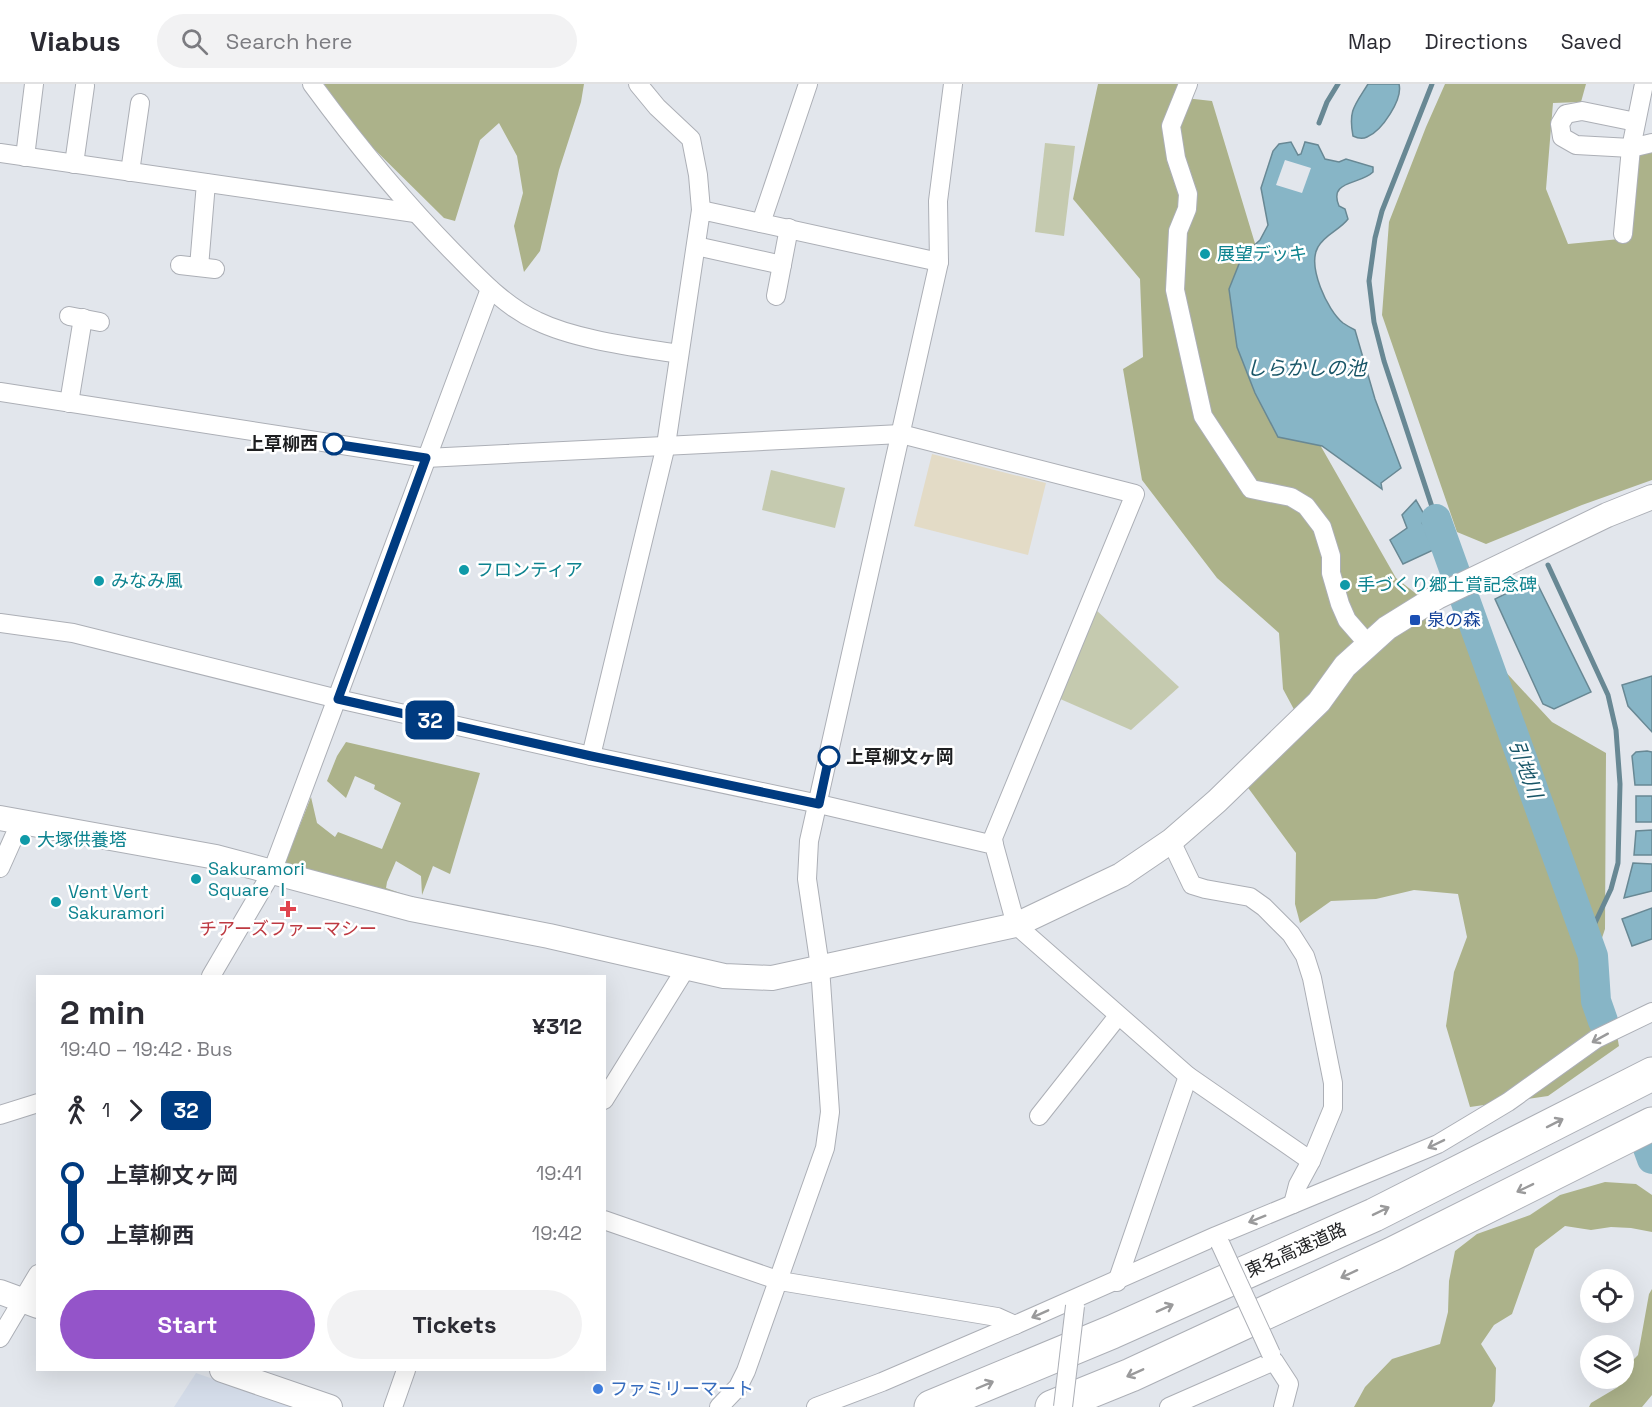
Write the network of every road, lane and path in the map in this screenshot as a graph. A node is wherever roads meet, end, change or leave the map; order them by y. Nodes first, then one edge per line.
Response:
1 (34, 84) edge
2 (312, 84) edge
3 (638, 84) edge
4 (808, 84) edge
5 (952, 84) edge
6 (1188, 84) edge
7 (1644, 84) edge
8 (85, 86) dead end
9 (140, 103) dead end
10 (1636, 122) junction
11 (1652, 143) edge
12 (1630, 148) junction
13 (0, 153) edge
14 (25, 157) junction
15 (74, 164) junction
16 (130, 172) junction
17 (206, 183) junction
18 (701, 210) junction
19 (415, 213) junction
20 (761, 223) junction
21 (789, 228) junction
22 (1623, 234) dead end
23 (696, 246) junction
24 (939, 262) junction
25 (782, 265) junction
26 (180, 266) dead end
27 (490, 289) junction
28 (776, 296) dead end
29 (84, 319) dead end
30 (679, 354) junction
31 (0, 392) edge
32 (69, 403) junction
33 (901, 434) junction
34 (666, 445) junction
35 (426, 458) junction
36 (1652, 497) edge
37 (0, 623) edge
38 (1368, 644) junction
39 (338, 699) junction
40 (591, 756) junction
41 (819, 804) junction
42 (10, 820) edge
43 (1171, 841) junction
44 (994, 845) junction
45 (0, 868) edge
46 (272, 872) junction
47 (1016, 925) junction
48 (686, 968) junction
49 (820, 968) junction
50 (213, 975) edge
51 (1652, 1012) edge
52 (1118, 1016) junction
53 (1652, 1074) edge
54 (1188, 1076) junction
55 (606, 1097) edge
56 (36, 1104) edge
57 (0, 1115) edge
58 (1039, 1116) dead end
59 (1652, 1124) edge
60 (1311, 1161) junction
61 (1293, 1204) junction
62 (606, 1222) edge
63 (1218, 1240) junction
64 (36, 1277) edge
65 (780, 1281) junction
66 (1117, 1282) junction
67 (20, 1300) edge
68 (1076, 1302) junction
69 (1015, 1325) junction
70 (0, 1338) edge
71 (1273, 1357) junction
72 (225, 1371) edge
73 (406, 1371) edge
74 (330, 1407) edge
75 (393, 1407) edge
76 (719, 1407) edge
77 (816, 1407) edge
78 (931, 1407) edge
79 (1052, 1407) edge
80 (1063, 1407) edge
81 (1169, 1407) edge
82 (1282, 1407) edge

1 - 14 street
2 - 19 street
3 - 18 street
4 - 20 street
5 - 24 street
6 - 38 street
7 - 10 street
8 - 15 street
9 - 16 street
10 - 12 street
10 - 12 street
11 - 12 street
12 - 22 street
13 - 14 street
14 - 15 street
15 - 16 street
16 - 17 street
17 - 19 street
17 - 26 street
18 - 20 street
18 - 23 street
19 - 27 street
20 - 21 street
21 - 24 street
21 - 25 street
23 - 25 street
23 - 30 street
24 - 33 street
25 - 28 street
27 - 30 street
27 - 35 street
29 - 32 street
30 - 34 street
31 - 32 street
32 - 35 street
33 - 34 street
33 - 41 street
33 - 44 street
34 - 35 street
34 - 40 street
35 - 39 street
36 - 38 street
37 - 39 street
38 - 43 street
39 - 40 street
39 - 46 street
40 - 41 street
41 - 44 street
41 - 49 street
42 - 45 street
42 - 46 street
43 - 47 street
43 - 60 street
44 - 47 street
46 - 48 street
46 - 50 street
47 - 49 street
47 - 52 street
48 - 49 street
48 - 55 street
49 - 65 street
51 -> 61 street
52 - 54 street
52 - 58 street
78 -> 53 highway, 東名高速道路
54 - 60 street
54 - 66 street
56 - 57 street
59 -> 79 highway
60 - 61 street
61 -> 63 street
62 - 65 street
63 - 66 street
63 - 71 street, bridge
64 - 67 street
65 - 69 street
65 - 76 street
66 - 68 street
67 - 70 street
68 -> 69 street
68 - 80 street, bridge
69 - 77 street
71 - 81 street
71 - 82 street
72 - 74 street
73 - 75 street

